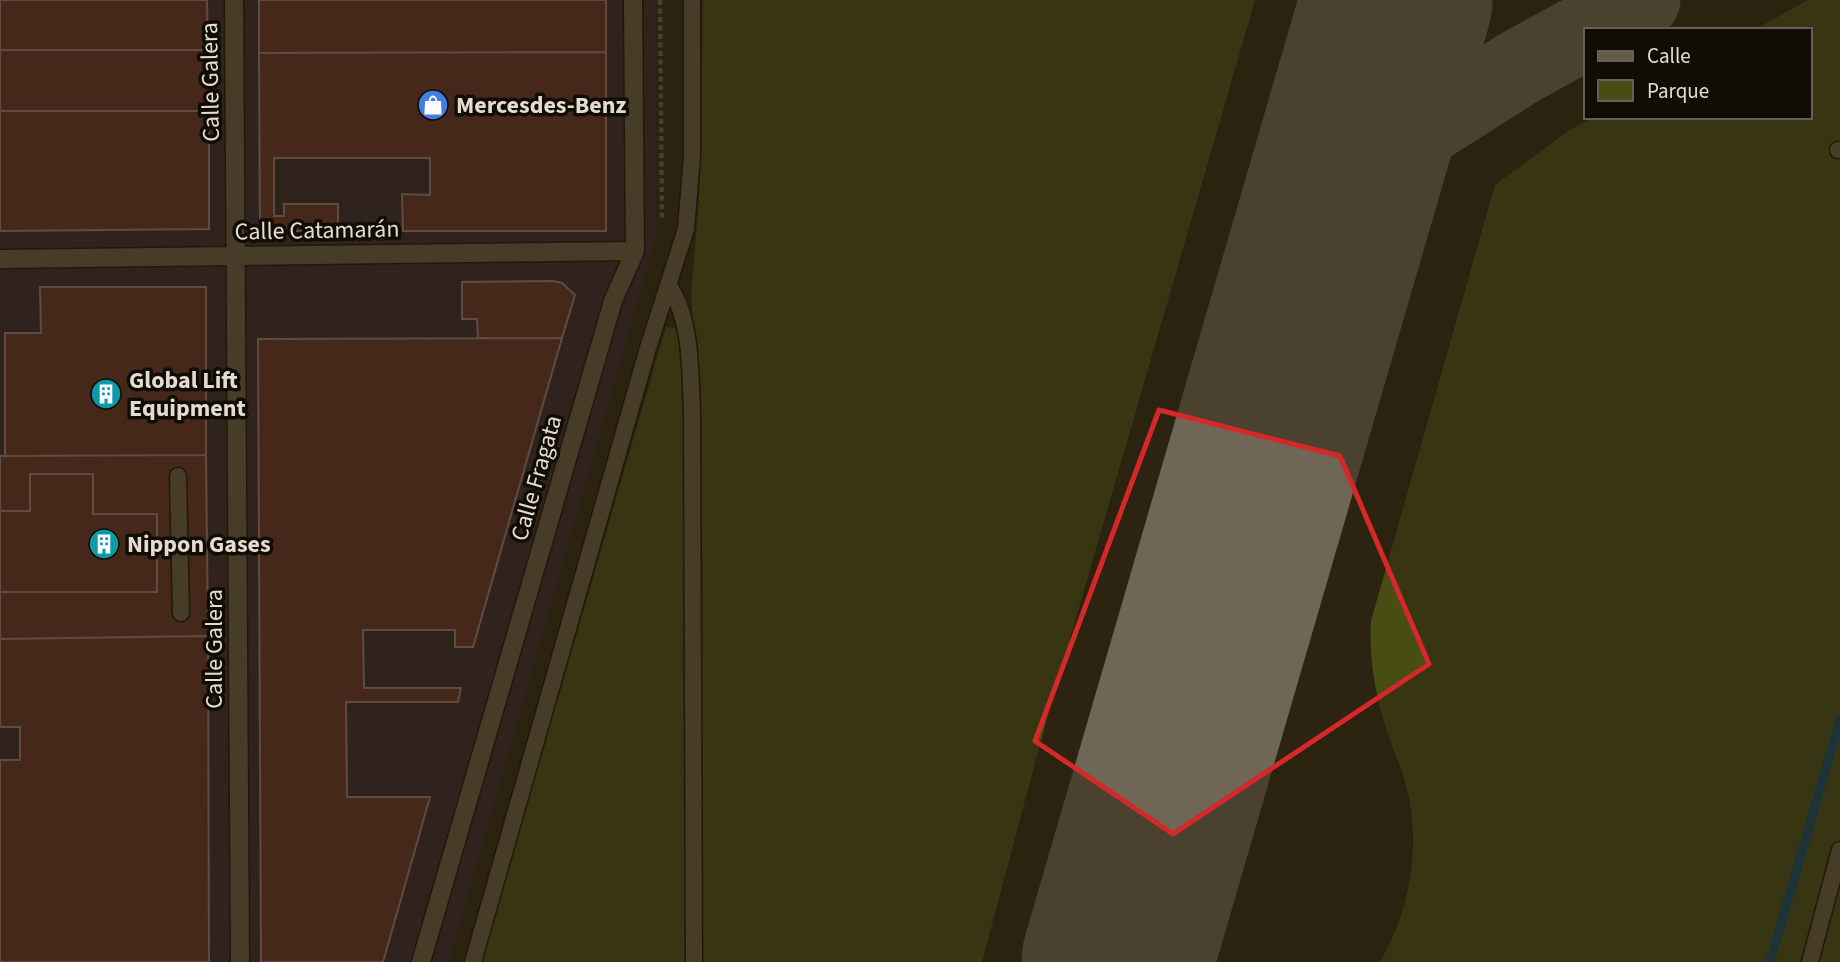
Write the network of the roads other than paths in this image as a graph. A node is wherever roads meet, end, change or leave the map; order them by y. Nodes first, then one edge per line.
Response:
1 (234, 0) edge
2 (633, 0) edge
3 (692, 0) edge
4 (635, 251) junction
5 (237, 255) junction
6 (0, 259) edge
7 (669, 286) junction
8 (178, 476) dead end
9 (181, 613) dead end
10 (1840, 850) edge
11 (240, 962) edge
12 (421, 962) edge
13 (473, 962) edge
14 (694, 962) edge
15 (1810, 962) edge

1 - 5 street, Calle Galera
2 - 4 street, Calle Fragata
3 - 7 lane
4 - 5 street, Calle Catamarán
4 - 12 street, Calle Fragata
5 - 6 street, Calle Catamarán
5 - 11 street, Calle Galera
7 - 13 lane
7 - 14 lane
8 - 9 lane
10 - 15 lane

